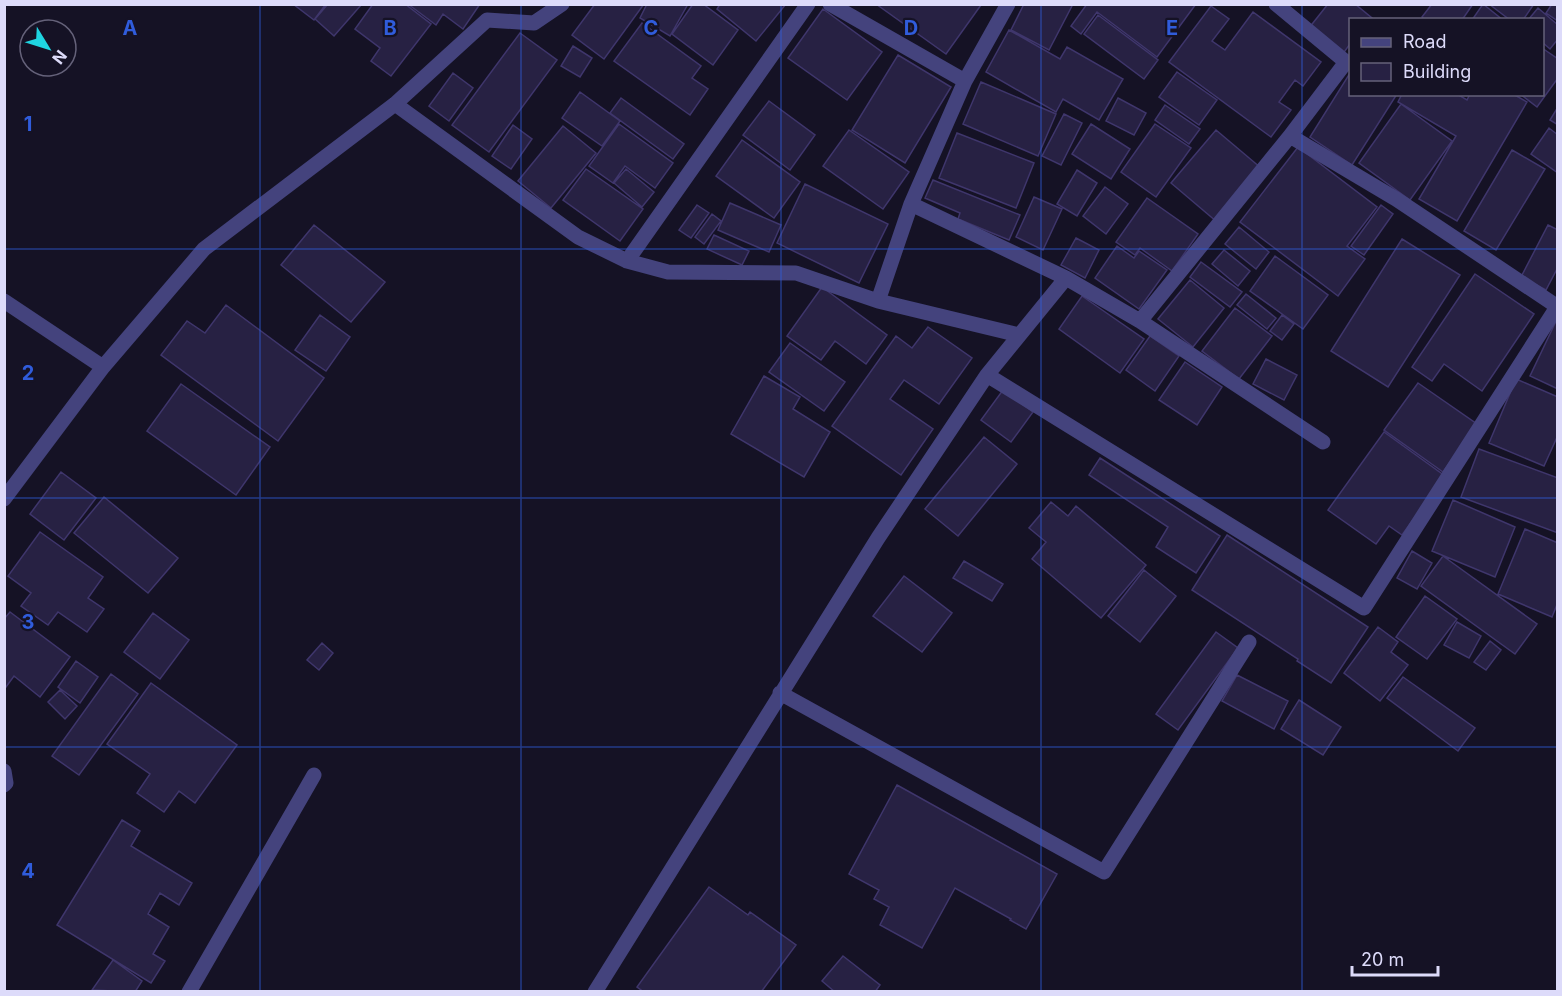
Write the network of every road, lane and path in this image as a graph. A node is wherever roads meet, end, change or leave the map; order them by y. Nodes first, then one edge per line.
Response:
1 (562, 4) edge
2 (808, 4) edge
3 (830, 4) edge
4 (1008, 4) edge
5 (1276, 4) edge
6 (965, 81) junction
7 (395, 104) junction
8 (1290, 136) junction
9 (911, 204) junction
10 (627, 261) junction
11 (1066, 278) junction
12 (4, 301) edge
13 (878, 301) junction
14 (1557, 307) edge
15 (1140, 321) junction
16 (1019, 335) junction
17 (103, 367) junction
18 (987, 375) junction
19 (1323, 442) dead end
20 (4, 499) edge
21 (1249, 642) dead end
22 (780, 693) junction
23 (4, 771) edge
24 (314, 775) dead end
25 (4, 785) edge
26 (189, 992) edge
27 (595, 992) edge

1 - 7 street
2 - 10 street
3 - 6 street
4 - 6 street
5 - 8 street
6 - 9 street
7 - 10 street
7 - 17 street
8 - 14 street
8 - 15 street
9 - 11 street
9 - 13 street
10 - 13 street
11 - 15 street
11 - 16 street
12 - 17 street
13 - 16 street
14 - 18 street
15 - 19 street
16 - 18 street
17 - 20 street
18 - 22 street
21 - 22 street
22 - 27 street
23 - 25 street
24 - 26 street

